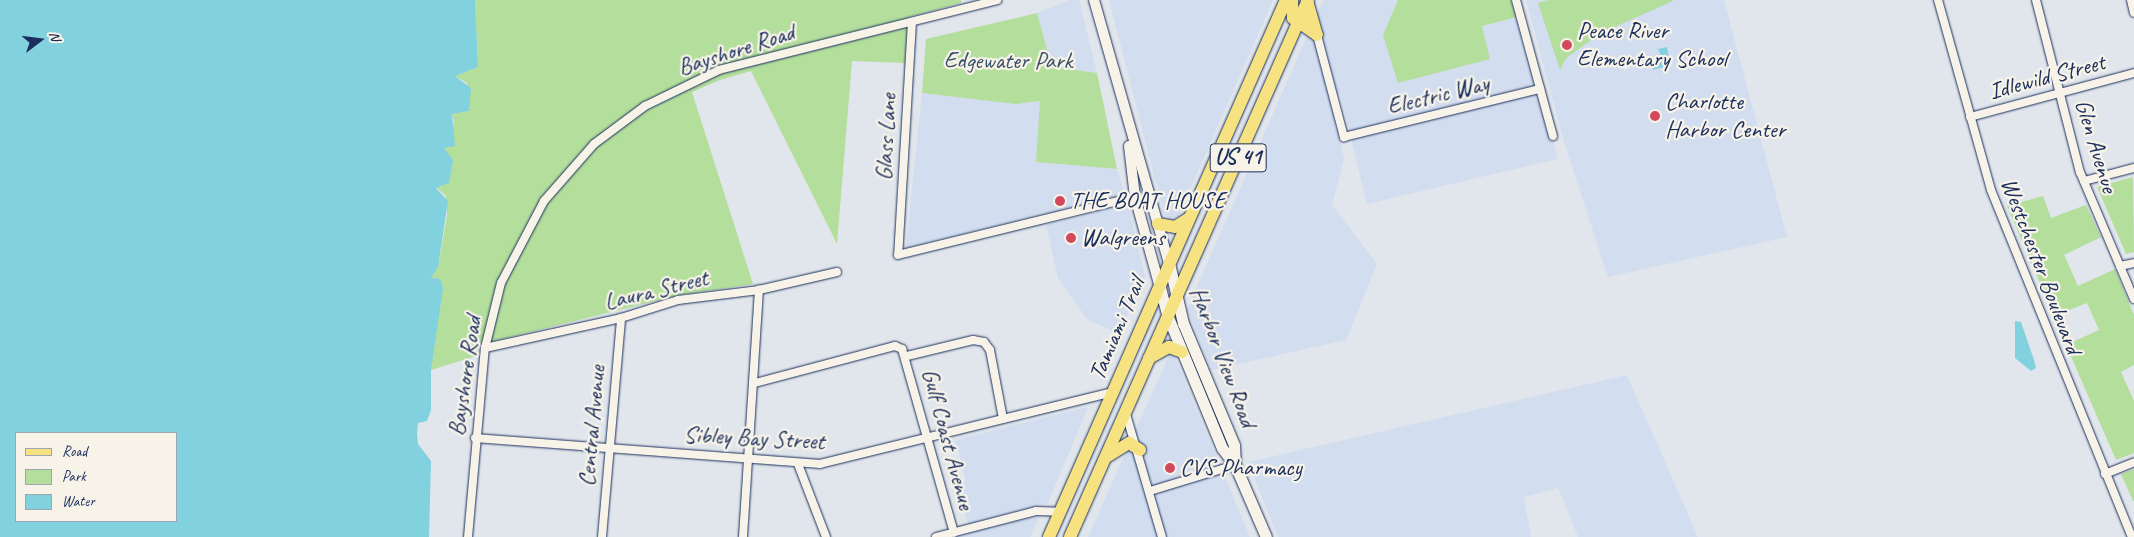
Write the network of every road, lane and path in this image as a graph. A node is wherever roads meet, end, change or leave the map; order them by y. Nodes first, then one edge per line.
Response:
1 (997, 0) edge
2 (1094, 0) edge
3 (1286, 0) edge
4 (1292, 0) edge
5 (1308, 0) edge
6 (1516, 0) edge
7 (1938, 0) edge
8 (2036, 0) edge
9 (2130, 0) edge
10 (2134, 13) edge
11 (912, 22) junction
12 (1276, 23) junction
13 (1298, 23) junction
14 (1317, 35) junction
15 (1281, 60) junction
16 (2134, 73) edge
17 (1540, 89) junction
18 (2060, 93) junction
19 (1970, 117) junction
20 (1127, 128) junction
21 (1553, 136) dead end
22 (2134, 168) edge
23 (2084, 181) junction
24 (1135, 197) junction
25 (1188, 219) junction
26 (1158, 224) junction
27 (1169, 263) junction
28 (2134, 263) edge
29 (2120, 266) junction
30 (837, 272) dead end
31 (1160, 284) junction
32 (759, 290) junction
33 (2134, 299) edge
34 (1176, 300) junction
35 (1168, 316) junction
36 (621, 318) junction
37 (484, 348) junction
38 (1182, 352) junction
39 (907, 356) junction
40 (1149, 358) junction
41 (755, 383) junction
42 (1114, 392) junction
43 (1126, 414) junction
44 (1003, 419) junction
45 (928, 437) junction
46 (475, 438) junction
47 (608, 448) junction
48 (1140, 450) junction
49 (1108, 456) junction
50 (749, 459) junction
51 (2134, 462) edge
52 (798, 464) junction
53 (1235, 465) junction
54 (2105, 474) junction
55 (1150, 491) junction
56 (1060, 512) junction
57 (954, 533) junction
58 (468, 537) edge
59 (602, 537) edge
60 (743, 537) edge
61 (826, 537) edge
62 (936, 537) edge
63 (1049, 537) edge
64 (1064, 537) edge
65 (1070, 537) edge
66 (1162, 537) edge
67 (1266, 537) edge
68 (2132, 537) edge

1 - 11 street, Bayshore Road
2 - 20 street
3 - 12 main road, Tamiami Trail / US 41
4 - 13 main road
5 - 13 main road, Tamiami Trail / US 41
5 - 14 main road
6 - 17 street
7 - 19 street, Westchester Boulevard
8 - 18 street, Glen Avenue
9 - 10 street
11 - 24 street, Glass Lane
11 - 37 street, Bayshore Road
12 - 15 main road
12 - 25 main road, Tamiami Trail / US 41
13 - 14 main road
13 - 15 main road, Tamiami Trail / US 41
14 - 17 street, Electric Way
15 - 34 main road, Tamiami Trail / US 41
16 - 18 street, Idlewild Street
17 - 21 street
18 - 19 street, Idlewild Street
18 - 23 street, Glen Avenue
19 - 54 street, Westchester Boulevard
20 - 24 street
20 - 26 street
22 - 23 street
23 - 29 street, Glen Avenue
24 - 31 street
25 - 26 main road
25 - 27 main road, Tamiami Trail / US 41
26 - 27 street
27 - 31 main road, Tamiami Trail / US 41
27 - 34 main road, Harbor View Road
28 - 29 street
29 - 33 street, Glen Avenue
30 - 32 street, Laura Street
31 - 35 main road, Harbor View Road
31 - 42 main road, Tamiami Trail / US 41
32 - 36 street, Laura Street
32 - 41 street
34 - 35 main road, Tamiami Trail / US 41
34 - 53 main road, Harbor View Road
35 - 38 main road, Harbor View Road
35 - 40 main road, Tamiami Trail / US 41
36 - 37 street, Laura Street
36 - 47 street, Central Avenue
37 - 46 street, Bayshore Road
38 - 40 main road
38 - 53 main road, Harbor View Road
39 - 41 street
39 - 44 street
39 - 45 street, Gulf Coast Avenue
40 - 43 main road, Tamiami Trail / US 41
41 - 50 street
42 - 44 street, Sibley Bay Street
42 - 56 main road, Tamiami Trail / US 41
43 - 48 street
43 - 49 main road, Tamiami Trail / US 41
44 - 45 street, Sibley Bay Street
45 - 52 street, Sibley Bay Street
45 - 57 street, Gulf Coast Avenue
46 - 47 street, Sibley Bay Street
46 - 58 street, Bayshore Road
47 - 50 street, Sibley Bay Street
47 - 59 street, Central Avenue
48 - 49 main road
48 - 55 street
49 - 65 main road, Tamiami Trail / US 41
50 - 52 street, Sibley Bay Street
50 - 60 street
51 - 54 street
52 - 61 street
53 - 55 street
53 - 67 main road, Harbor View Road
54 - 68 street, Westchester Boulevard
55 - 66 street
56 - 57 street
56 - 63 main road, Tamiami Trail / US 41
56 - 64 main road
57 - 62 street

